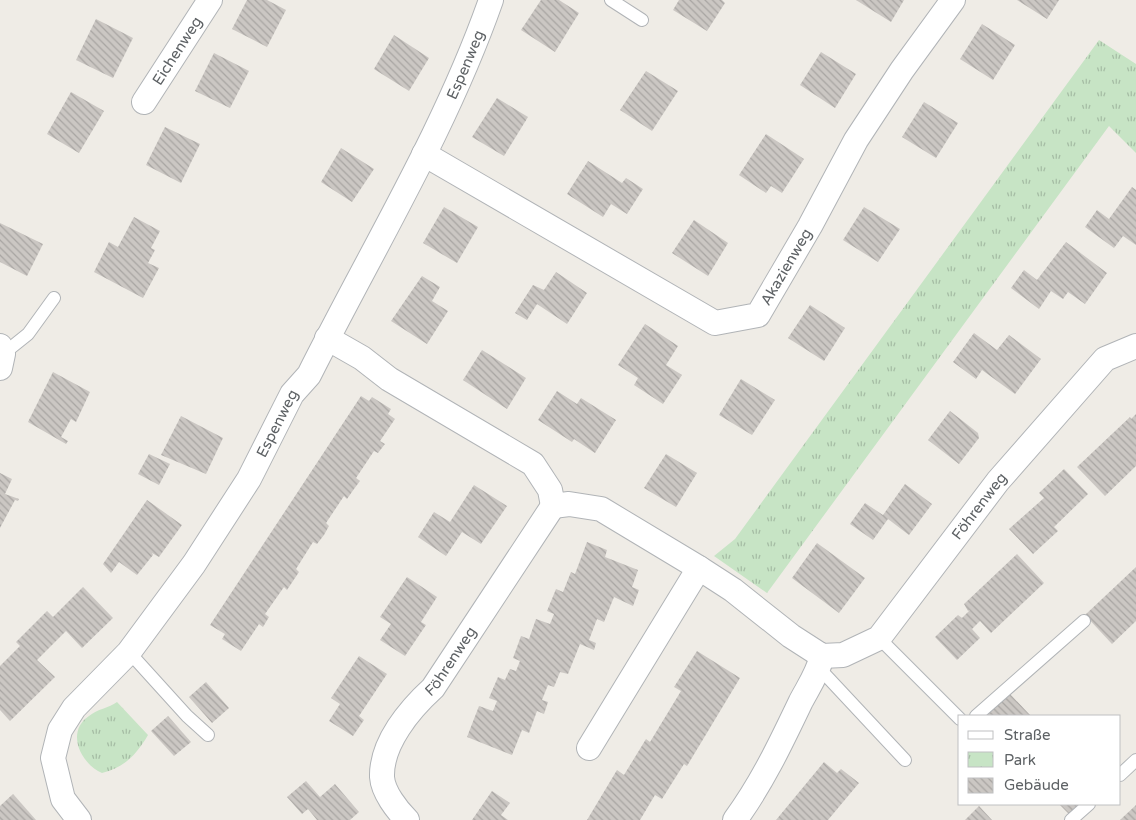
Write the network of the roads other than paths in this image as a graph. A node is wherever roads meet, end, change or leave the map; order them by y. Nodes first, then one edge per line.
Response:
1 (210, 0) edge
2 (491, 0) edge
3 (611, 0) edge
4 (953, 0) edge
5 (642, 20) dead end
6 (144, 102) dead end
7 (424, 154) junction
8 (54, 298) dead end
9 (327, 338) junction
10 (1136, 346) edge
11 (1, 356) edge
12 (553, 506) junction
13 (700, 568) junction
14 (1084, 621) dead end
15 (879, 638) junction
16 (129, 652) junction
17 (821, 662) junction
18 (977, 715) edge
19 (958, 717) edge
20 (208, 735) dead end
21 (589, 748) dead end
22 (905, 760) dead end
23 (1136, 760) edge
24 (1121, 774) edge
25 (1088, 805) edge
26 (79, 820) edge
27 (407, 820) edge
28 (735, 820) edge
29 (1072, 820) edge

1 - 6 street, Eichenweg
2 - 7 street, Espenweg
3 - 5 lane
4 - 7 street, Akazienweg
7 - 9 street, Espenweg
8 - 11 lane
9 - 12 street
9 - 16 street, Espenweg
10 - 15 street, Föhrenweg
12 - 13 street
12 - 27 street, Föhrenweg
13 - 17 street
13 - 21 street
14 - 18 lane
15 - 17 street, Föhrenweg
15 - 19 lane
16 - 20 lane
16 - 26 street, Espenweg
17 - 22 lane
17 - 28 street
23 - 24 lane
25 - 29 lane

